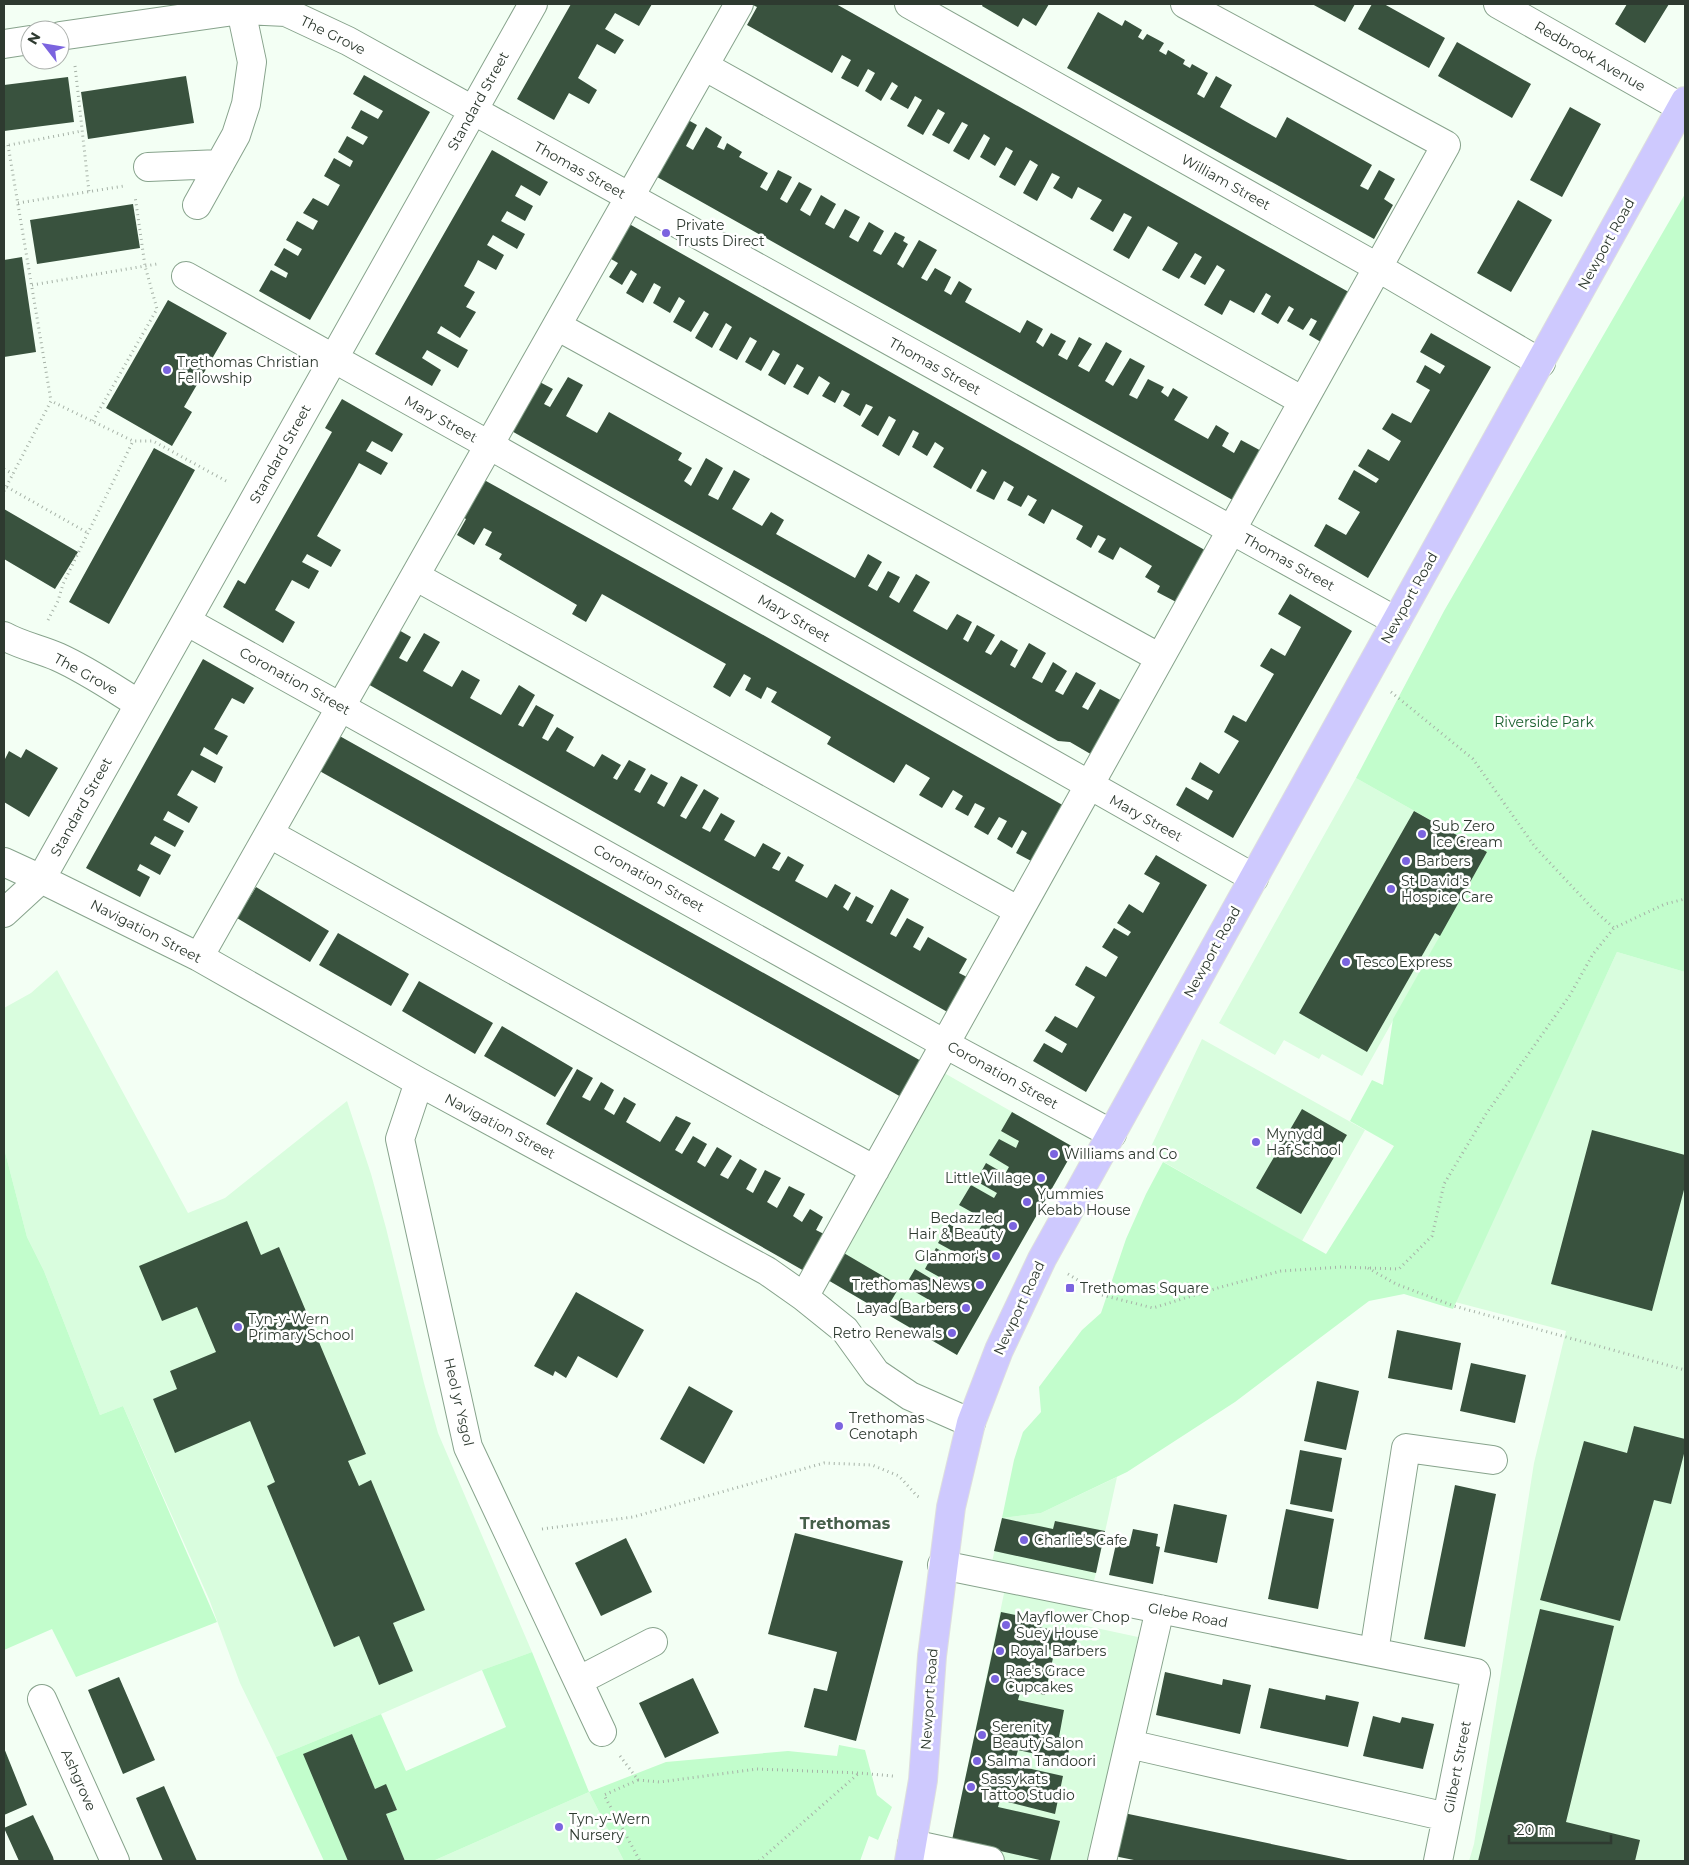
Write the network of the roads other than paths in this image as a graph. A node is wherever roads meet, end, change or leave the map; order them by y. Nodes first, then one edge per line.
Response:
1 (533, 4) edge
2 (739, 4) edge
3 (909, 4) edge
4 (1186, 4) edge
5 (1498, 4) edge
6 (241, 10) junction
7 (70, 34) edge
8 (20, 42) edge
9 (4, 44) edge
10 (704, 66) junction
11 (1683, 105) edge
12 (473, 111) junction
13 (220, 164) junction
14 (148, 167) dead end
15 (629, 197) junction
16 (197, 205) dead end
17 (1377, 267) junction
18 (186, 276) road end
19 (557, 326) junction
20 (333, 359) junction
21 (1540, 363) junction
22 (1303, 401) junction
23 (489, 446) junction
24 (1232, 530) junction
25 (415, 576) junction
26 (186, 621) junction
27 (1396, 621) junction
28 (4, 636) edge
29 (1160, 658) junction
30 (139, 704) junction
31 (341, 707) junction
32 (1088, 786) junction
33 (270, 834) junction
34 (4, 862) edge
35 (1254, 878) junction
36 (41, 879) junction
37 (1019, 912) junction
38 (4, 913) edge
39 (200, 957) junction
40 (946, 1044) junction
41 (419, 1082) junction
42 (1112, 1134) junction
43 (875, 1170) junction
44 (804, 1297) junction
45 (971, 1423) junction
46 (1493, 1460) dead end
47 (942, 1565) junction
48 (1160, 1609) junction
49 (653, 1642) dead end
50 (1374, 1652) junction
51 (1476, 1673) joint
52 (578, 1681) junction
53 (42, 1699) dead end
54 (602, 1732) road end
55 (1129, 1744) junction
56 (1447, 1817) junction
57 (911, 1852) edge
58 (115, 1861) edge
59 (990, 1861) edge
60 (1102, 1861) edge
61 (1438, 1861) edge

1 - 12 street, Standard Street
2 - 10 street
3 - 17 street, William Street
4 - 17 street
5 - 11 street, Redbrook Avenue
6 - 7 street, The Grove
6 - 12 street, The Grove
6 - 13 street
8 - 9 street
10 - 15 street
10 - 22 street
11 - 21 main road, Newport Road
12 - 15 street, Thomas Street
12 - 20 street, Standard Street
13 - 14 street
13 - 16 street
15 - 19 street
15 - 24 street, Thomas Street
17 - 21 street, William Street
17 - 22 street
18 - 20 street, Mary Street
19 - 23 street
19 - 29 street
20 - 23 street, Mary Street
20 - 26 street, Standard Street
21 - 27 main road, Newport Road
22 - 24 street
23 - 25 street
23 - 32 street, Mary Street
24 - 27 street, Thomas Street
24 - 29 street
25 - 31 street
25 - 37 street
26 - 30 street, Standard Street
26 - 31 street, Coronation Street
27 - 35 main road, Newport Road
28 - 30 street, The Grove
29 - 32 street
30 - 36 street, Standard Street
31 - 33 street
31 - 40 street, Coronation Street
32 - 35 street, Mary Street
32 - 37 street
33 - 39 street
33 - 43 street
34 - 36 street, Navigation Street
35 - 42 main road, Newport Road
36 - 38 street, Standard Street
36 - 39 street, Navigation Street
37 - 40 street
39 - 41 street, Navigation Street
40 - 42 street, Coronation Street
40 - 43 street
41 - 44 street, Navigation Street
41 - 52 street, Heol yr Ysgol
42 - 45 main road, Newport Road
43 - 44 street
44 - 45 street, Navigation Street
45 - 47 main road, Newport Road
46 - 50 street
47 - 48 street, Glebe Road
47 - 57 main road, Newport Road
48 - 50 street, Glebe Road
48 - 55 street
49 - 52 street
50 - 51 street, Glebe Road
51 - 56 street, Gilbert Street
52 - 54 street, Heol yr Ysgol
53 - 58 street, Ashgrove
55 - 56 street
55 - 60 street
56 - 61 street, Gilbert Street
57 - 59 street

